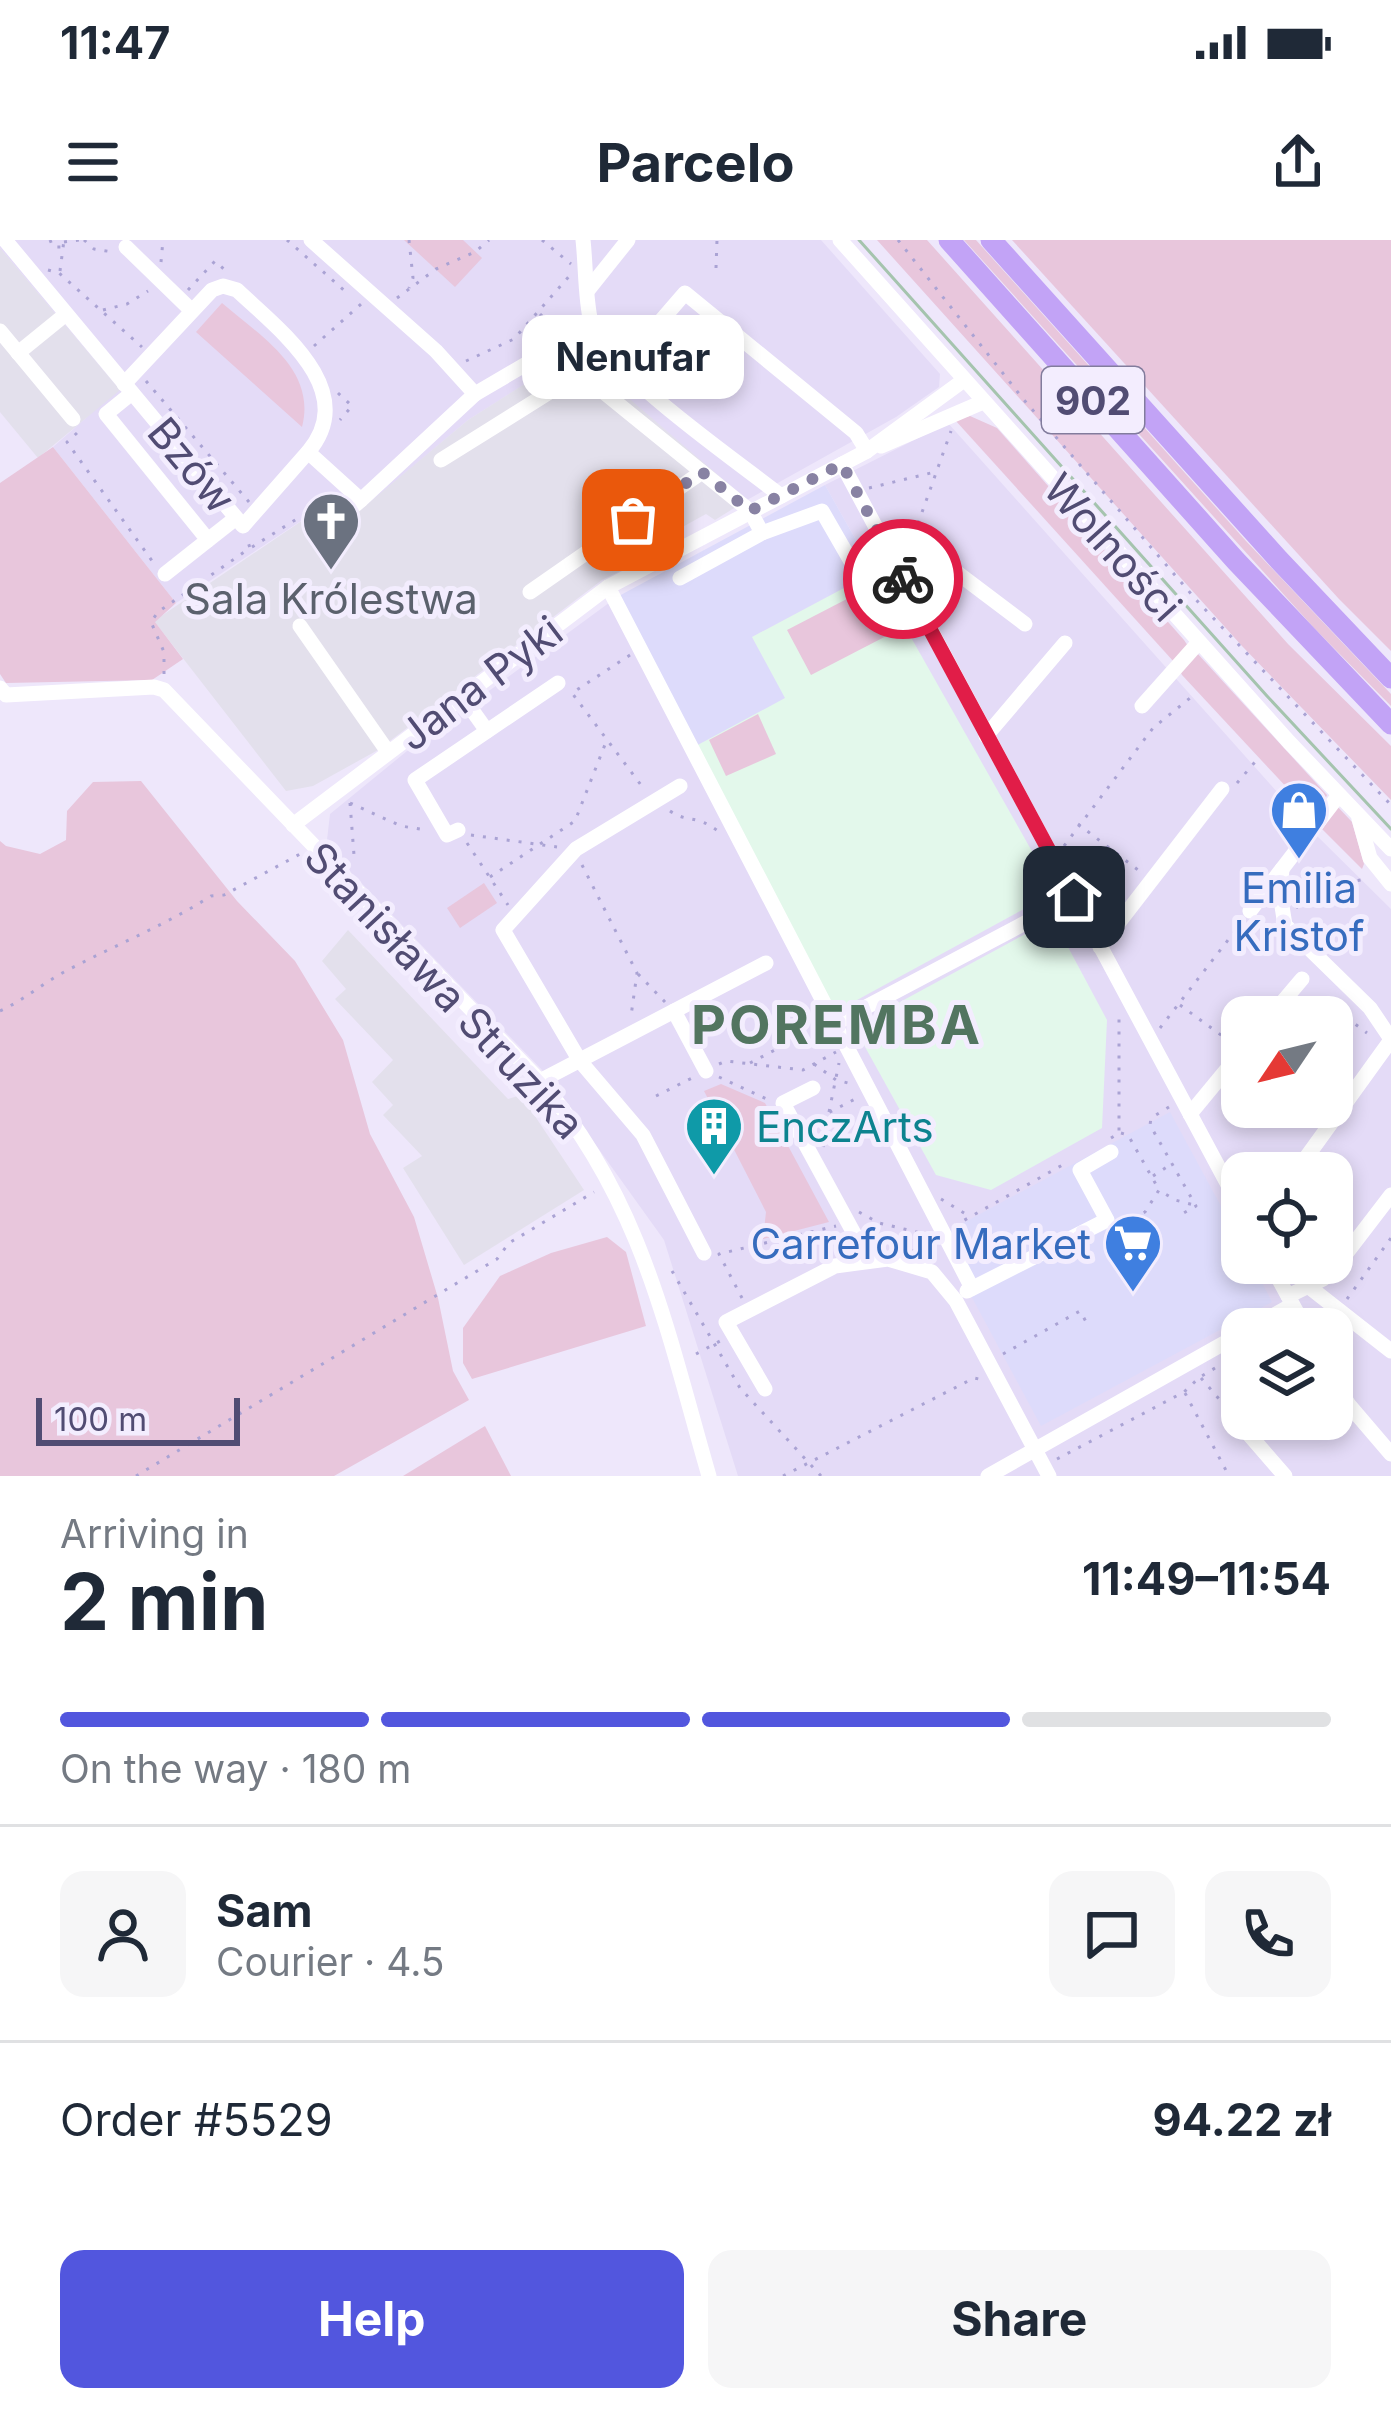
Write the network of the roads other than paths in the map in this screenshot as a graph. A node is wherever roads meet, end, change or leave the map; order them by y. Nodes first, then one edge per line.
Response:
1 (5, 240) edge
2 (311, 240) edge
3 (583, 240) edge
4 (628, 240) edge
5 (840, 240) edge
6 (949, 240) edge
7 (991, 240) edge
8 (130, 252) road end
9 (588, 290) junction
10 (191, 310) junction
11 (66, 314) junction
12 (591, 326) junction
13 (0, 331) edge
14 (18, 353) junction
15 (621, 367) junction
16 (964, 380) junction
17 (128, 388) junction
18 (475, 394) junction
19 (983, 402) junction
20 (74, 419) dead end
21 (867, 451) junction
22 (308, 452) junction
23 (441, 460) dead end
24 (842, 464) junction
25 (702, 472) junction
26 (781, 496) junction
27 (362, 500) junction
28 (750, 511) junction
29 (340, 518) dead end
30 (240, 522) junction
31 (762, 532) junction
32 (208, 540) junction
33 (900, 564) junction
34 (856, 570) dead end
35 (165, 574) road end
36 (680, 578) dead end
37 (608, 587) junction
38 (530, 592) dead end
39 (1025, 624) dead end
40 (299, 626) dead end
41 (1199, 642) junction
42 (1065, 643) dead end
43 (1391, 678) edge
44 (558, 682) dead end
45 (0, 688) edge
46 (462, 696) junction
47 (1142, 706) dead end
48 (1391, 724) edge
49 (487, 731) junction
50 (986, 736) junction
51 (388, 752) junction
52 (1222, 789) dead end
53 (680, 792) road end
54 (1339, 795) junction
55 (1358, 816) junction
56 (293, 825) junction
57 (453, 832) road end
58 (1391, 849) edge
59 (1282, 869) junction
60 (1391, 884) edge
61 (1074, 897) junction
62 (1250, 910) road end
63 (1100, 947) junction
64 (766, 963) dead end
65 (1302, 979) dead end
66 (1288, 996) edge
67 (674, 1011) junction
68 (835, 1021) junction
69 (1388, 1040) edge
70 (580, 1061) junction
71 (706, 1071) road end
72 (1221, 1076) edge
73 (540, 1081) junction
74 (813, 1088) dead end
75 (1190, 1114) junction
76 (1106, 1148) road end
77 (1310, 1152) edge
78 (1221, 1172) edge
79 (1391, 1195) edge
80 (704, 1253) dead end
81 (869, 1262) junction
82 (1281, 1284) edge
83 (1308, 1286) junction
84 (973, 1288) junction
85 (953, 1298) junction
86 (1290, 1300) junction
87 (1279, 1308) edge
88 (1294, 1308) edge
89 (1221, 1345) edge
90 (1391, 1351) edge
91 (765, 1389) dead end
92 (1353, 1408) edge
93 (1254, 1440) edge
94 (1035, 1449) junction
95 (1391, 1454) edge
96 (1047, 1471) edge
97 (709, 1476) edge
98 (988, 1476) edge
99 (1285, 1476) edge

1 - 11 street, Bzów
2 - 18 street
3 - 9 street
4 - 9 street
5 - 16 street, Wolności
6 - 48 main road, 902
7 - 43 main road, 902
8 - 10 street
9 - 12 street
10 - 17 street, Bzów
10 - 22 street, Bzów
11 - 14 street
11 - 17 street, Bzów
12 - 15 street
12 - 18 street
13 - 14 street
14 - 20 street
15 - 21 street
15 - 26 street
16 - 19 street, Wolności
16 - 21 street, Jana Pyki
17 - 30 street, Bzów
17 - 32 street
18 - 27 street
19 - 21 street, Jana Pyki
19 - 41 street, Wolności
21 - 24 street, Jana Pyki
22 - 27 street
22 - 30 street, Bzów
23 - 25 street
24 - 26 street, Jana Pyki
24 - 33 street
25 - 28 street
25 - 38 street
26 - 28 street, Jana Pyki
27 - 29 street
28 - 31 street
28 - 37 street, Jana Pyki
30 - 32 street
31 - 34 street
31 - 36 street
32 - 35 street
33 - 39 street
33 - 50 street
37 - 46 street, Jana Pyki
37 - 68 street
40 - 51 street
41 - 47 street
41 - 54 street, Wolności
42 - 50 street
44 - 49 street
45 - 56 street, Stanisława Struzika
46 - 49 street
46 - 51 street, Jana Pyki
49 - 57 street
50 - 61 street
51 - 56 street, Jana Pyki
52 - 63 street
53 - 70 street
54 - 55 street, Wolności
54 - 59 street
55 - 58 street, Wolności
55 - 60 street
56 - 73 street, Stanisława Struzika
59 - 62 street
59 - 69 street
61 - 63 street
61 - 68 street
63 - 75 street
64 - 67 street
65 - 66 street
67 - 70 street
67 - 71 street
68 - 84 street
69 - 77 street
70 - 73 street
70 - 80 street
72 - 75 street
73 - 97 street, Stanisława Struzika
74 - 81 street
75 - 78 street
76 - 84 street
79 - 83 street
81 - 85 street
81 - 91 street
82 - 86 street
83 - 86 street
83 - 90 street
84 - 85 street
85 - 94 street
86 - 87 street
86 - 88 street
89 - 94 street
92 - 95 street
93 - 99 street
94 - 96 street
94 - 98 street

